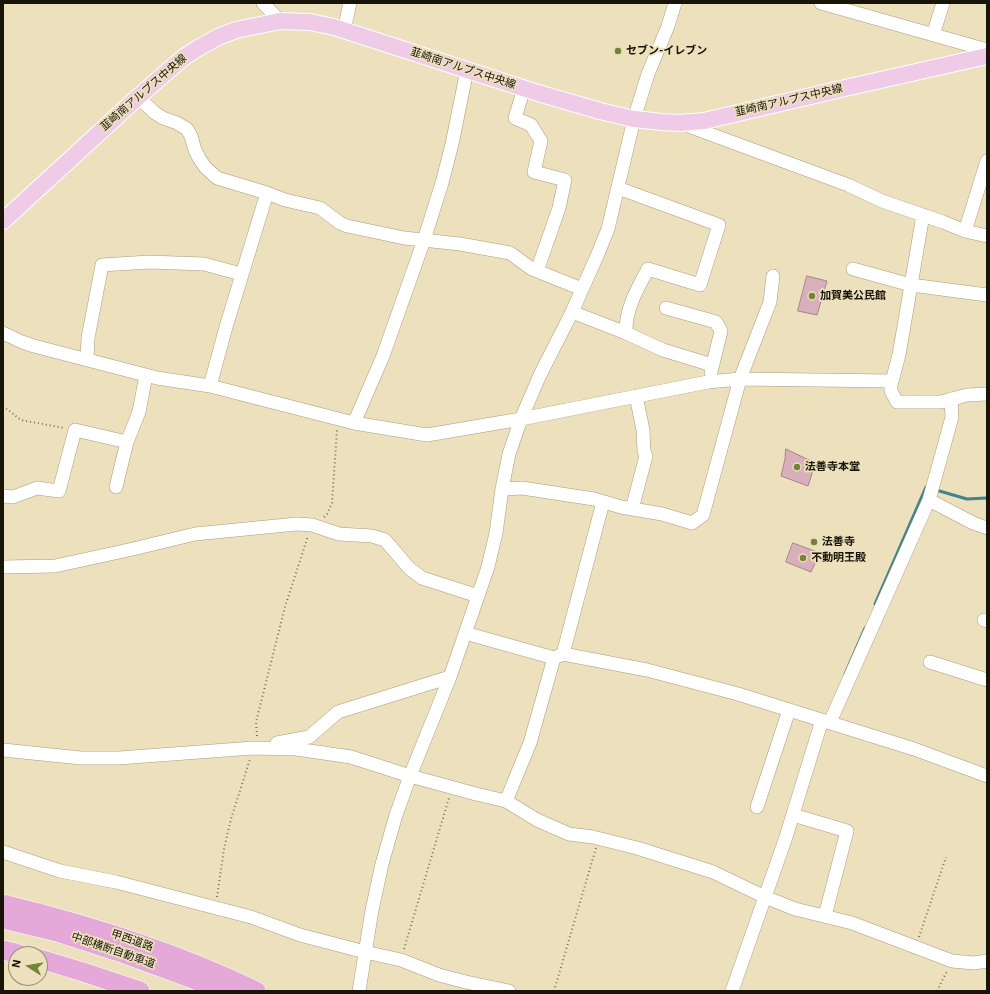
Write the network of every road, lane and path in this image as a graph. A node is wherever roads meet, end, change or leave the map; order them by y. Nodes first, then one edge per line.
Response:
1 (263, 3) edge
2 (350, 3) edge
3 (675, 3) edge
4 (821, 3) edge
5 (943, 3) edge
6 (280, 21) junction
7 (344, 30) junction
8 (933, 35) junction
9 (987, 50) edge
10 (987, 56) edge
11 (467, 70) junction
12 (524, 88) junction
13 (138, 97) junction
14 (634, 119) junction
15 (687, 122) junction
16 (987, 161) edge
17 (618, 188) junction
18 (266, 193) junction
19 (923, 216) junction
20 (3, 221) edge
21 (964, 231) junction
22 (987, 236) edge
23 (424, 240) junction
24 (853, 269) dead end
25 (537, 271) junction
26 (241, 274) junction
27 (773, 276) dead end
28 (911, 286) junction
29 (582, 289) junction
30 (987, 295) edge
31 (666, 308) dead end
32 (572, 312) junction
33 (3, 333) edge
34 (626, 333) junction
35 (87, 360) junction
36 (712, 365) junction
37 (146, 375) junction
38 (740, 379) junction
39 (892, 381) junction
40 (708, 382) junction
41 (210, 386) junction
42 (987, 394) edge
43 (636, 396) junction
44 (951, 399) junction
45 (3, 406) edge
46 (338, 419) junction
47 (521, 419) junction
48 (354, 423) junction
49 (75, 430) junction
50 (127, 442) junction
51 (116, 487) dead end
52 (502, 489) junction
53 (930, 493) junction
54 (3, 496) edge
55 (603, 502) junction
56 (632, 509) junction
57 (312, 525) junction
58 (987, 528) edge
59 (3, 567) edge
60 (478, 596) junction
61 (465, 633) junction
62 (558, 656) junction
63 (930, 662) dead end
64 (450, 677) junction
65 (987, 680) edge
66 (789, 710) junction
67 (826, 721) junction
68 (253, 748) junction
69 (3, 750) edge
70 (986, 773) edge
71 (410, 776) junction
72 (452, 788) junction
73 (506, 801) junction
74 (757, 807) dead end
75 (793, 815) junction
76 (599, 839) junction
77 (3, 852) edge
78 (946, 857) dead end
79 (766, 897) junction
80 (3, 904) edge
81 (215, 908) junction
82 (825, 916) junction
83 (3, 919) edge
84 (916, 947) junction
85 (365, 952) junction
86 (401, 960) junction
87 (48, 961) edge
88 (952, 961) junction
89 (985, 962) edge
90 (140, 991) edge
91 (221, 991) edge
92 (256, 991) edge
93 (359, 991) edge
94 (508, 991) edge
95 (554, 991) edge
96 (732, 991) edge
97 (937, 991) edge

1 - 6 street
2 - 7 street
3 - 14 street
4 - 8 street
5 - 8 street
6 - 7 main road, 韮崎南アルプス中央線
6 - 13 main road, 韮崎南アルプス中央線
7 - 11 main road, 韮崎南アルプス中央線
8 - 9 street
10 - 15 main road, 韮崎南アルプス中央線
11 - 12 main road, 韮崎南アルプス中央線
11 - 23 street
12 - 14 main road, 韮崎南アルプス中央線
12 - 25 street
13 - 18 street
13 - 20 main road, 韮崎南アルプス中央線
14 - 15 main road, 韮崎南アルプス中央線
14 - 17 street
15 - 19 street
16 - 21 street
17 - 29 street
17 - 34 street
18 - 23 street
18 - 26 street
19 - 21 street
19 - 28 street
21 - 22 street
23 - 25 street
23 - 48 street
24 - 28 street
25 - 29 street
26 - 35 street
26 - 41 street
27 - 38 street
28 - 30 street
28 - 39 street
29 - 32 street
31 - 36 street
32 - 34 street
32 - 47 street
33 - 35 street
34 - 36 street
35 - 37 street
36 - 40 street
37 - 41 street
37 - 50 street
38 - 39 street
38 - 40 street
38 - 56 street
39 - 44 street
40 - 43 street
41 - 46 street
42 - 44 street
43 - 47 street
43 - 56 street
44 - 53 street
45 - 49 path
46 - 48 street
46 - 57 path
47 - 48 street
47 - 52 street
49 - 50 street
49 - 54 street
50 - 51 street
52 - 55 street
52 - 60 street
53 - 58 street
53 - 67 street
55 - 56 street
55 - 62 street
57 - 59 street
57 - 60 street
57 - 68 path
60 - 61 street
61 - 62 street
61 - 64 street
62 - 66 street
62 - 73 street
63 - 65 street
64 - 68 street
64 - 71 street
66 - 67 street
66 - 74 street
67 - 70 street
67 - 75 street
68 - 69 street
68 - 71 street
68 - 81 path
71 - 72 street
71 - 85 street
72 - 73 street
72 - 86 path
73 - 76 street
75 - 79 street
75 - 82 street
76 - 79 street
76 - 95 path
77 - 81 street
78 - 84 path
79 - 82 street
79 - 96 street
80 - 92 highway, 甲西道路
81 - 85 street
82 - 84 street
83 - 91 highway, 中部横断自動車道
84 - 88 street
85 - 86 street
85 - 93 street
86 - 94 street
87 - 90 highway
88 - 89 street
88 - 97 path

